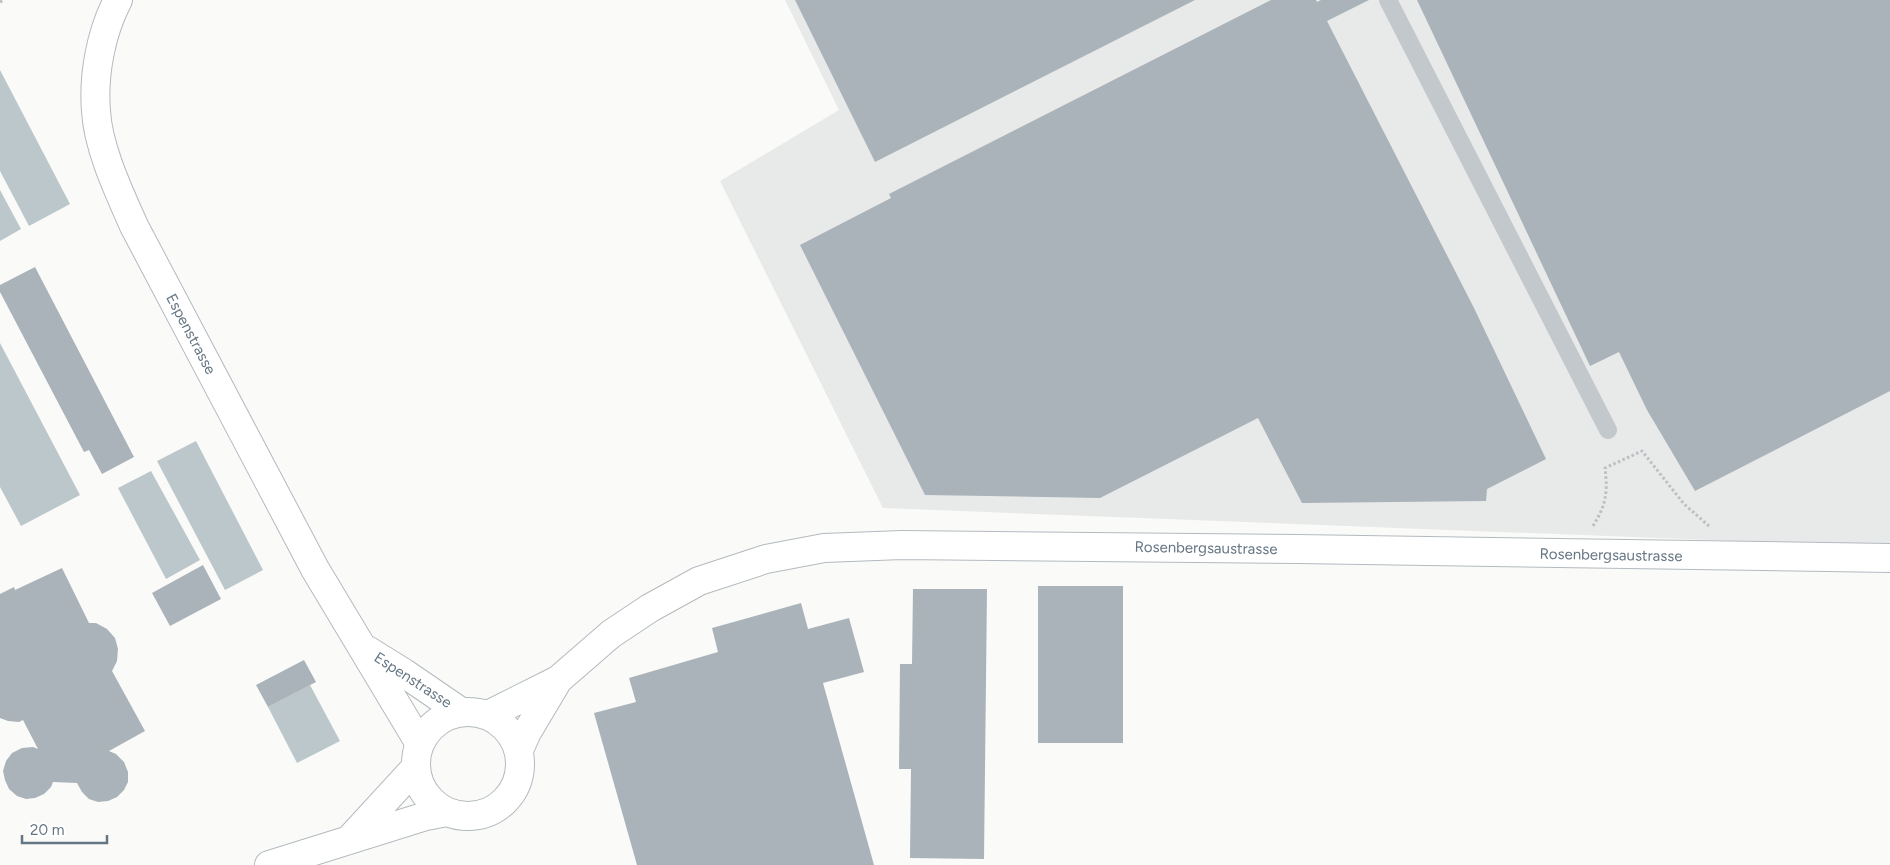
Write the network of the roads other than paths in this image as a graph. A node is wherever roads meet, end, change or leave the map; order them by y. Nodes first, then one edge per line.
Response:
1 (118, 0) edge
2 (1388, 0) edge
3 (1608, 430) dead end
4 (1890, 558) edge
5 (364, 648) junction
6 (558, 680) junction
7 (461, 712) junction
8 (488, 715) junction
9 (519, 750) junction
10 (418, 755) junction
11 (448, 812) junction
12 (348, 841) junction
13 (270, 865) edge

1 - 5 street, Espenstrasse
2 - 3 lane
4 - 6 street, Rosenbergsaustrasse
5 - 7 street, Espenstrasse
5 - 10 street, Espenstrasse
6 - 8 street, Rosenbergsaustrasse
6 - 9 street, Rosenbergsaustrasse
7 - 8 street
7 - 10 street
8 - 9 street
9 - 11 street
10 - 11 street
10 - 12 street
11 - 12 street
12 - 13 street

